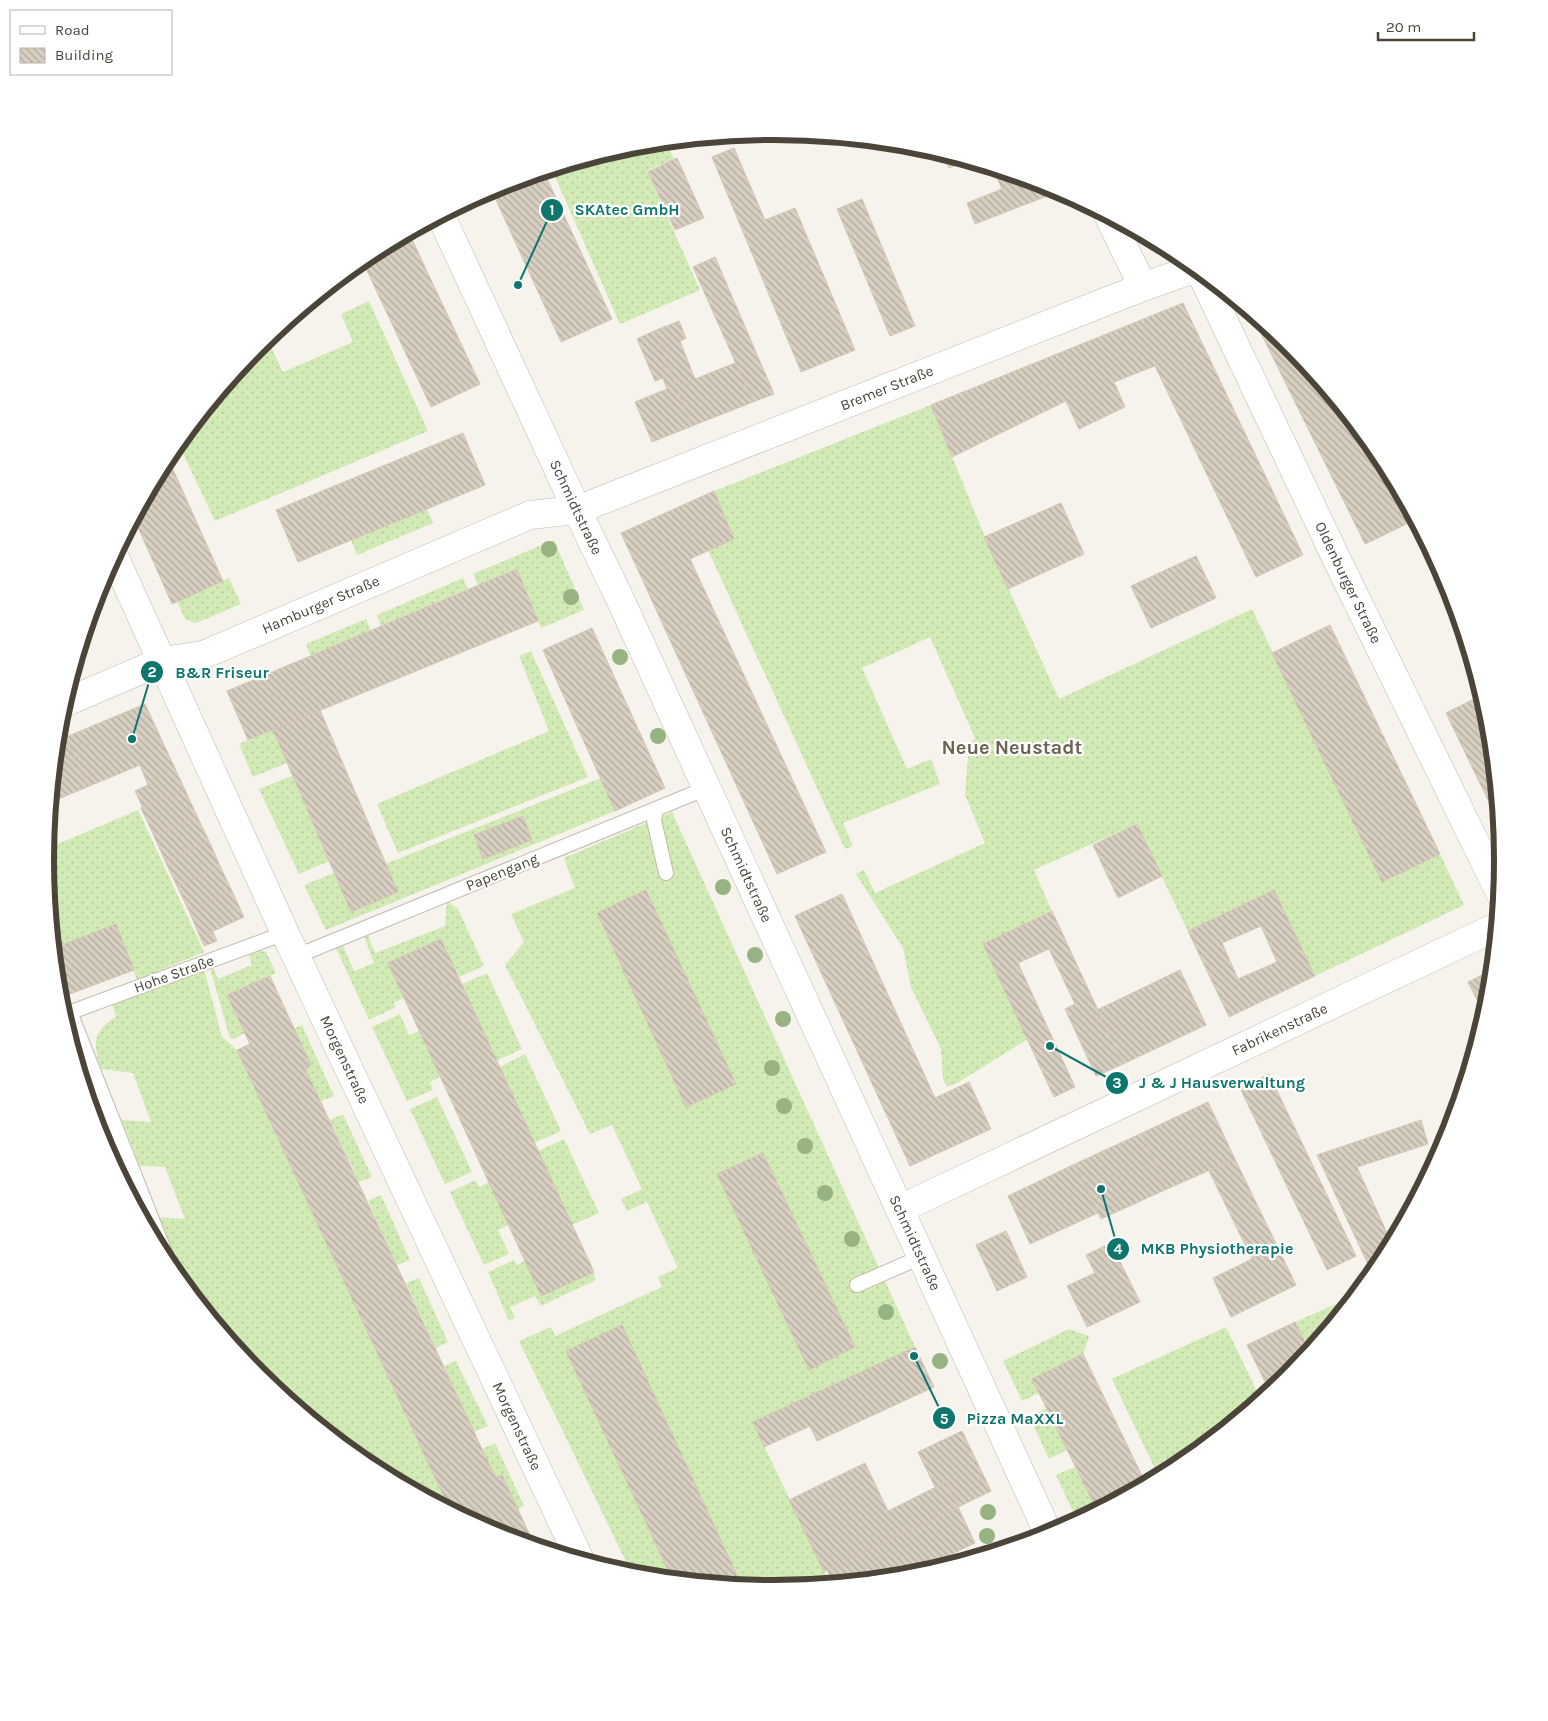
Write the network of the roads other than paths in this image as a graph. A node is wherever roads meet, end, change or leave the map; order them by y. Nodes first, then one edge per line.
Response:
1 (443, 221) edge
2 (1113, 226) edge
3 (1187, 271) edge
4 (1207, 285) edge
5 (1143, 287) junction
6 (577, 510) junction
7 (118, 565) edge
8 (162, 661) junction
9 (73, 698) edge
10 (707, 788) junction
11 (656, 809) junction
12 (666, 873) dead end
13 (1494, 880) edge
14 (1491, 930) edge
15 (291, 944) junction
16 (70, 1012) edge
17 (76, 1037) edge
18 (900, 1209) junction
19 (155, 1229) edge
20 (922, 1257) junction
21 (857, 1285) dead end
22 (1046, 1528) edge
23 (577, 1553) edge

1 - 6 street, Schmidtstraße
2 - 5 street
3 - 5 street, Bremer Straße
4 - 13 street, Oldenburger Straße
5 - 6 street, Bremer Straße
6 - 8 street, Hamburger Straße
6 - 10 street, Schmidtstraße
7 - 8 street, Morgenstraße
8 - 9 street, Hamburger Straße
8 - 15 street, Morgenstraße
10 - 11 lane, Papengang
10 - 18 street, Schmidtstraße
11 - 12 lane
11 - 15 lane, Papengang
14 - 18 street, Fabrikenstraße
15 - 16 lane, Hohe Straße
15 - 23 street, Morgenstraße
17 - 19 lane
18 - 20 street, Schmidtstraße
20 - 21 lane
20 - 22 street, Schmidtstraße

